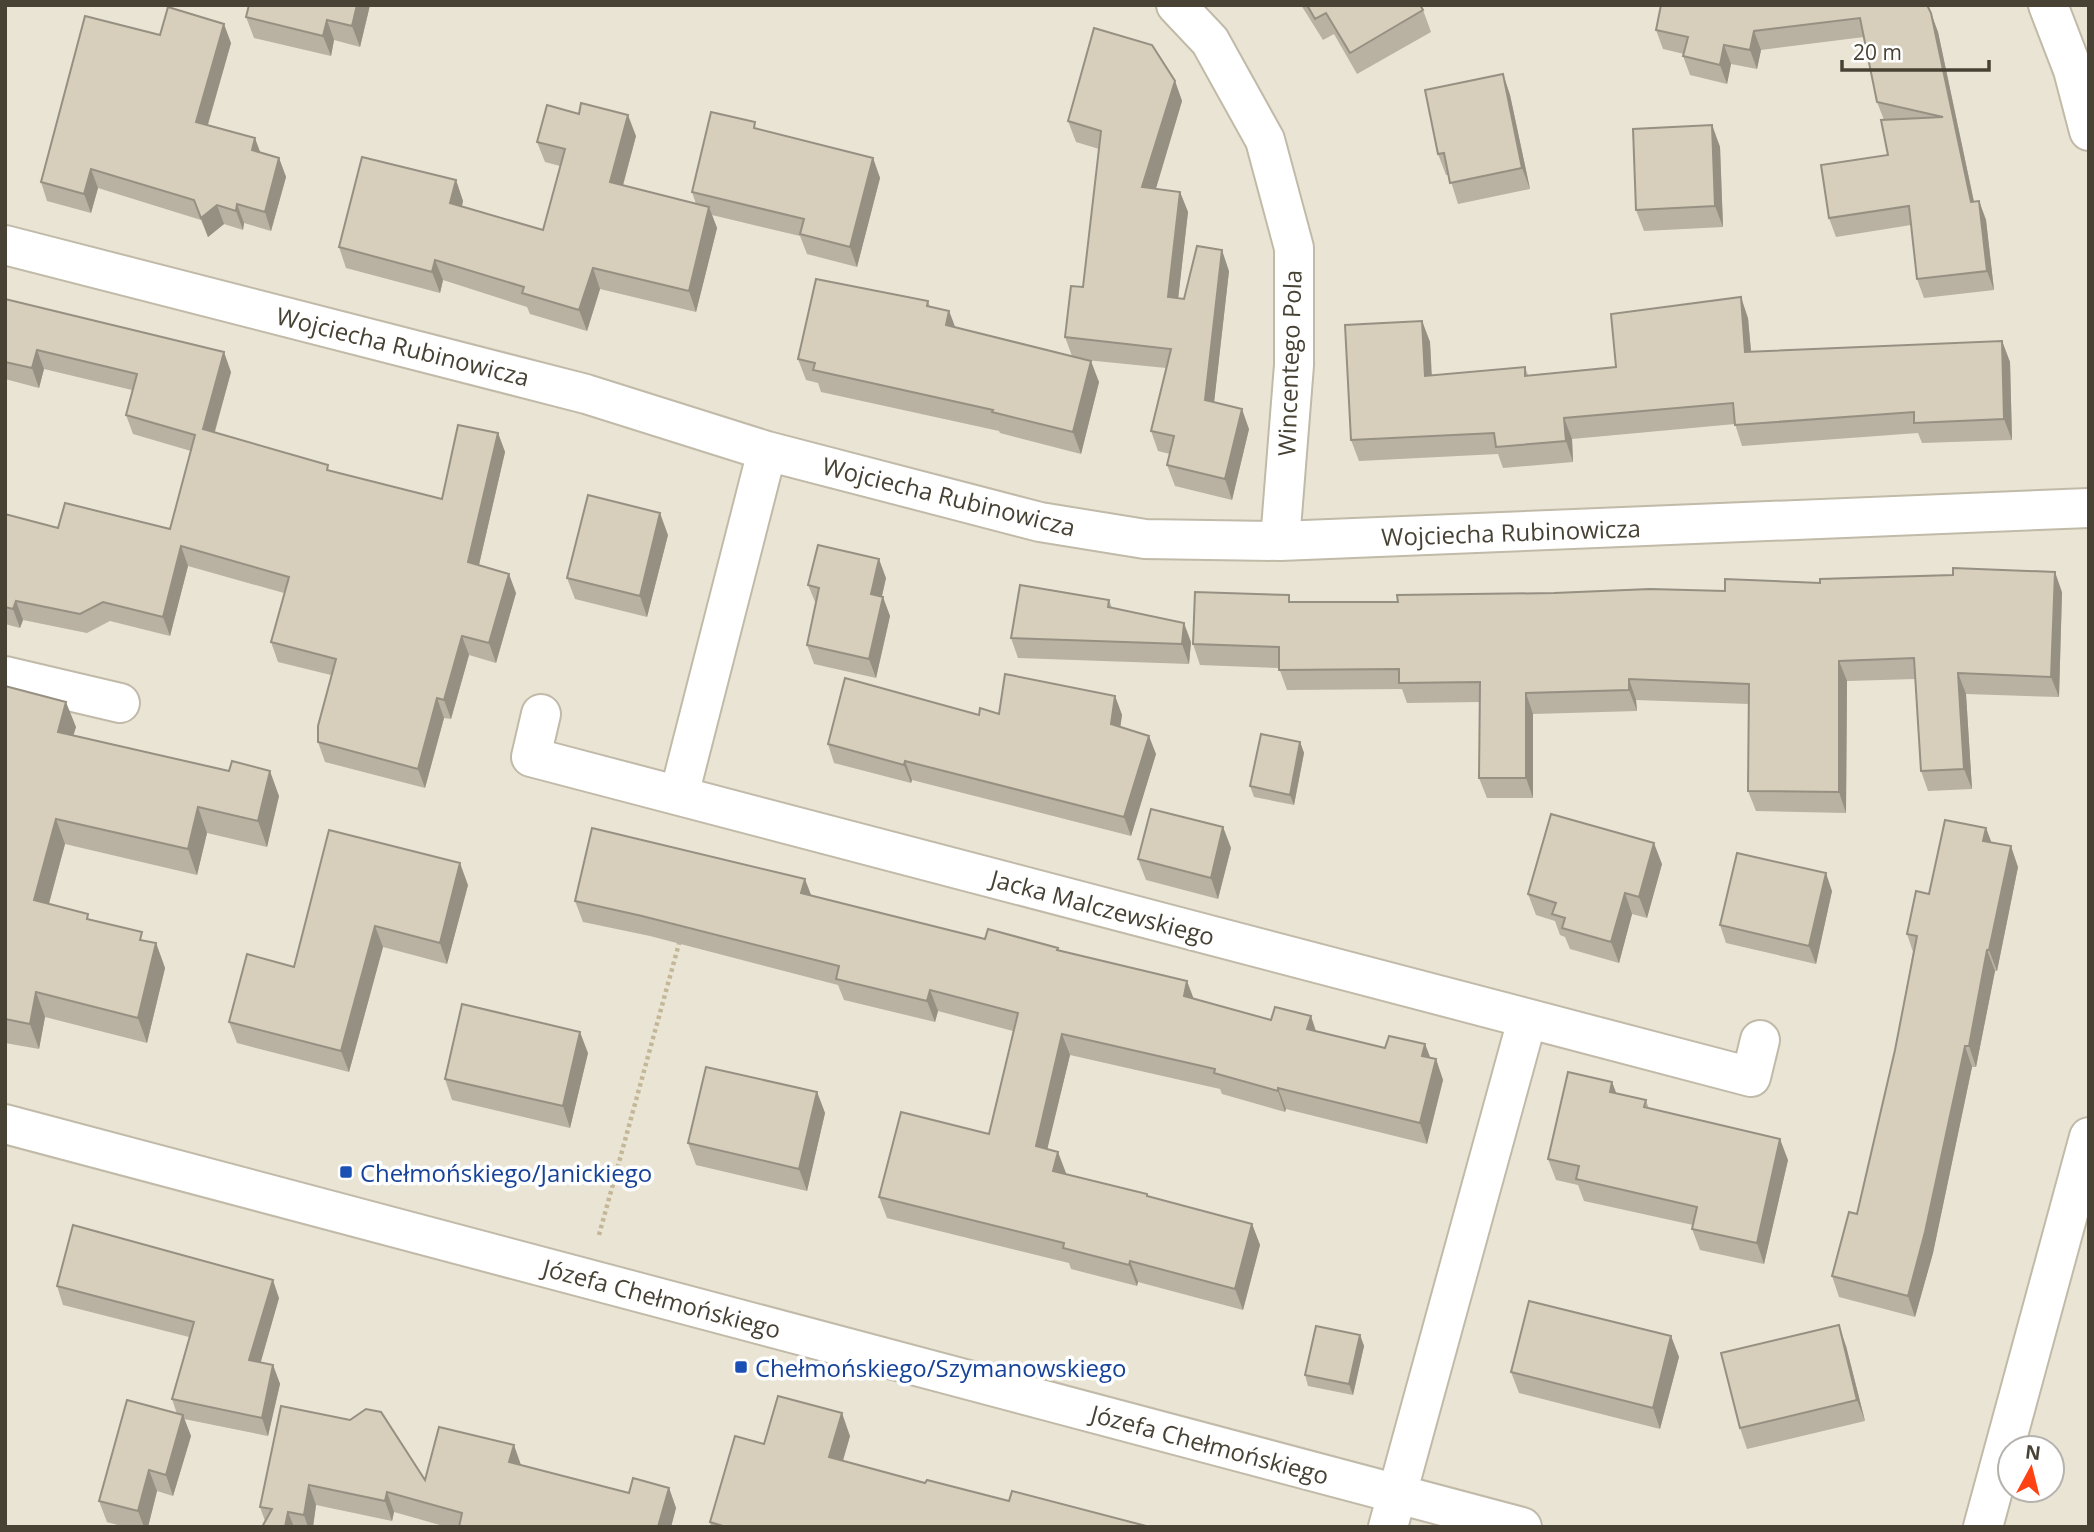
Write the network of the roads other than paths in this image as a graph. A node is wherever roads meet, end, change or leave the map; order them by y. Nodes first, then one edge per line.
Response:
1 (1176, 5) edge
2 (2048, 5) edge
3 (2081, 67) edge
4 (2089, 131) edge
5 (5, 244) edge
6 (767, 451) junction
7 (2089, 508) edge
8 (1280, 541) junction
9 (5, 676) edge
10 (120, 703) dead end
11 (541, 714) dead end
12 (679, 795) junction
13 (1527, 1020) junction
14 (1760, 1040) dead end
15 (5, 1124) edge
16 (2089, 1137) edge
17 (1392, 1510) edge
18 (1522, 1527) edge
19 (1983, 1527) edge

1 - 8 street, Wincentego Pola
2 - 3 street
3 - 4 street
5 - 6 street, Wojciecha Rubinowicza
6 - 8 street, Wojciecha Rubinowicza
6 - 12 street
7 - 8 street, Wojciecha Rubinowicza
9 - 10 street
11 - 12 street, Jacka Malczewskiego
12 - 13 street, Jacka Malczewskiego
13 - 14 street, Jacka Malczewskiego
13 - 17 street
15 - 17 street, Józefa Chełmońskiego
16 - 19 street
17 - 18 street, Józefa Chełmońskiego

